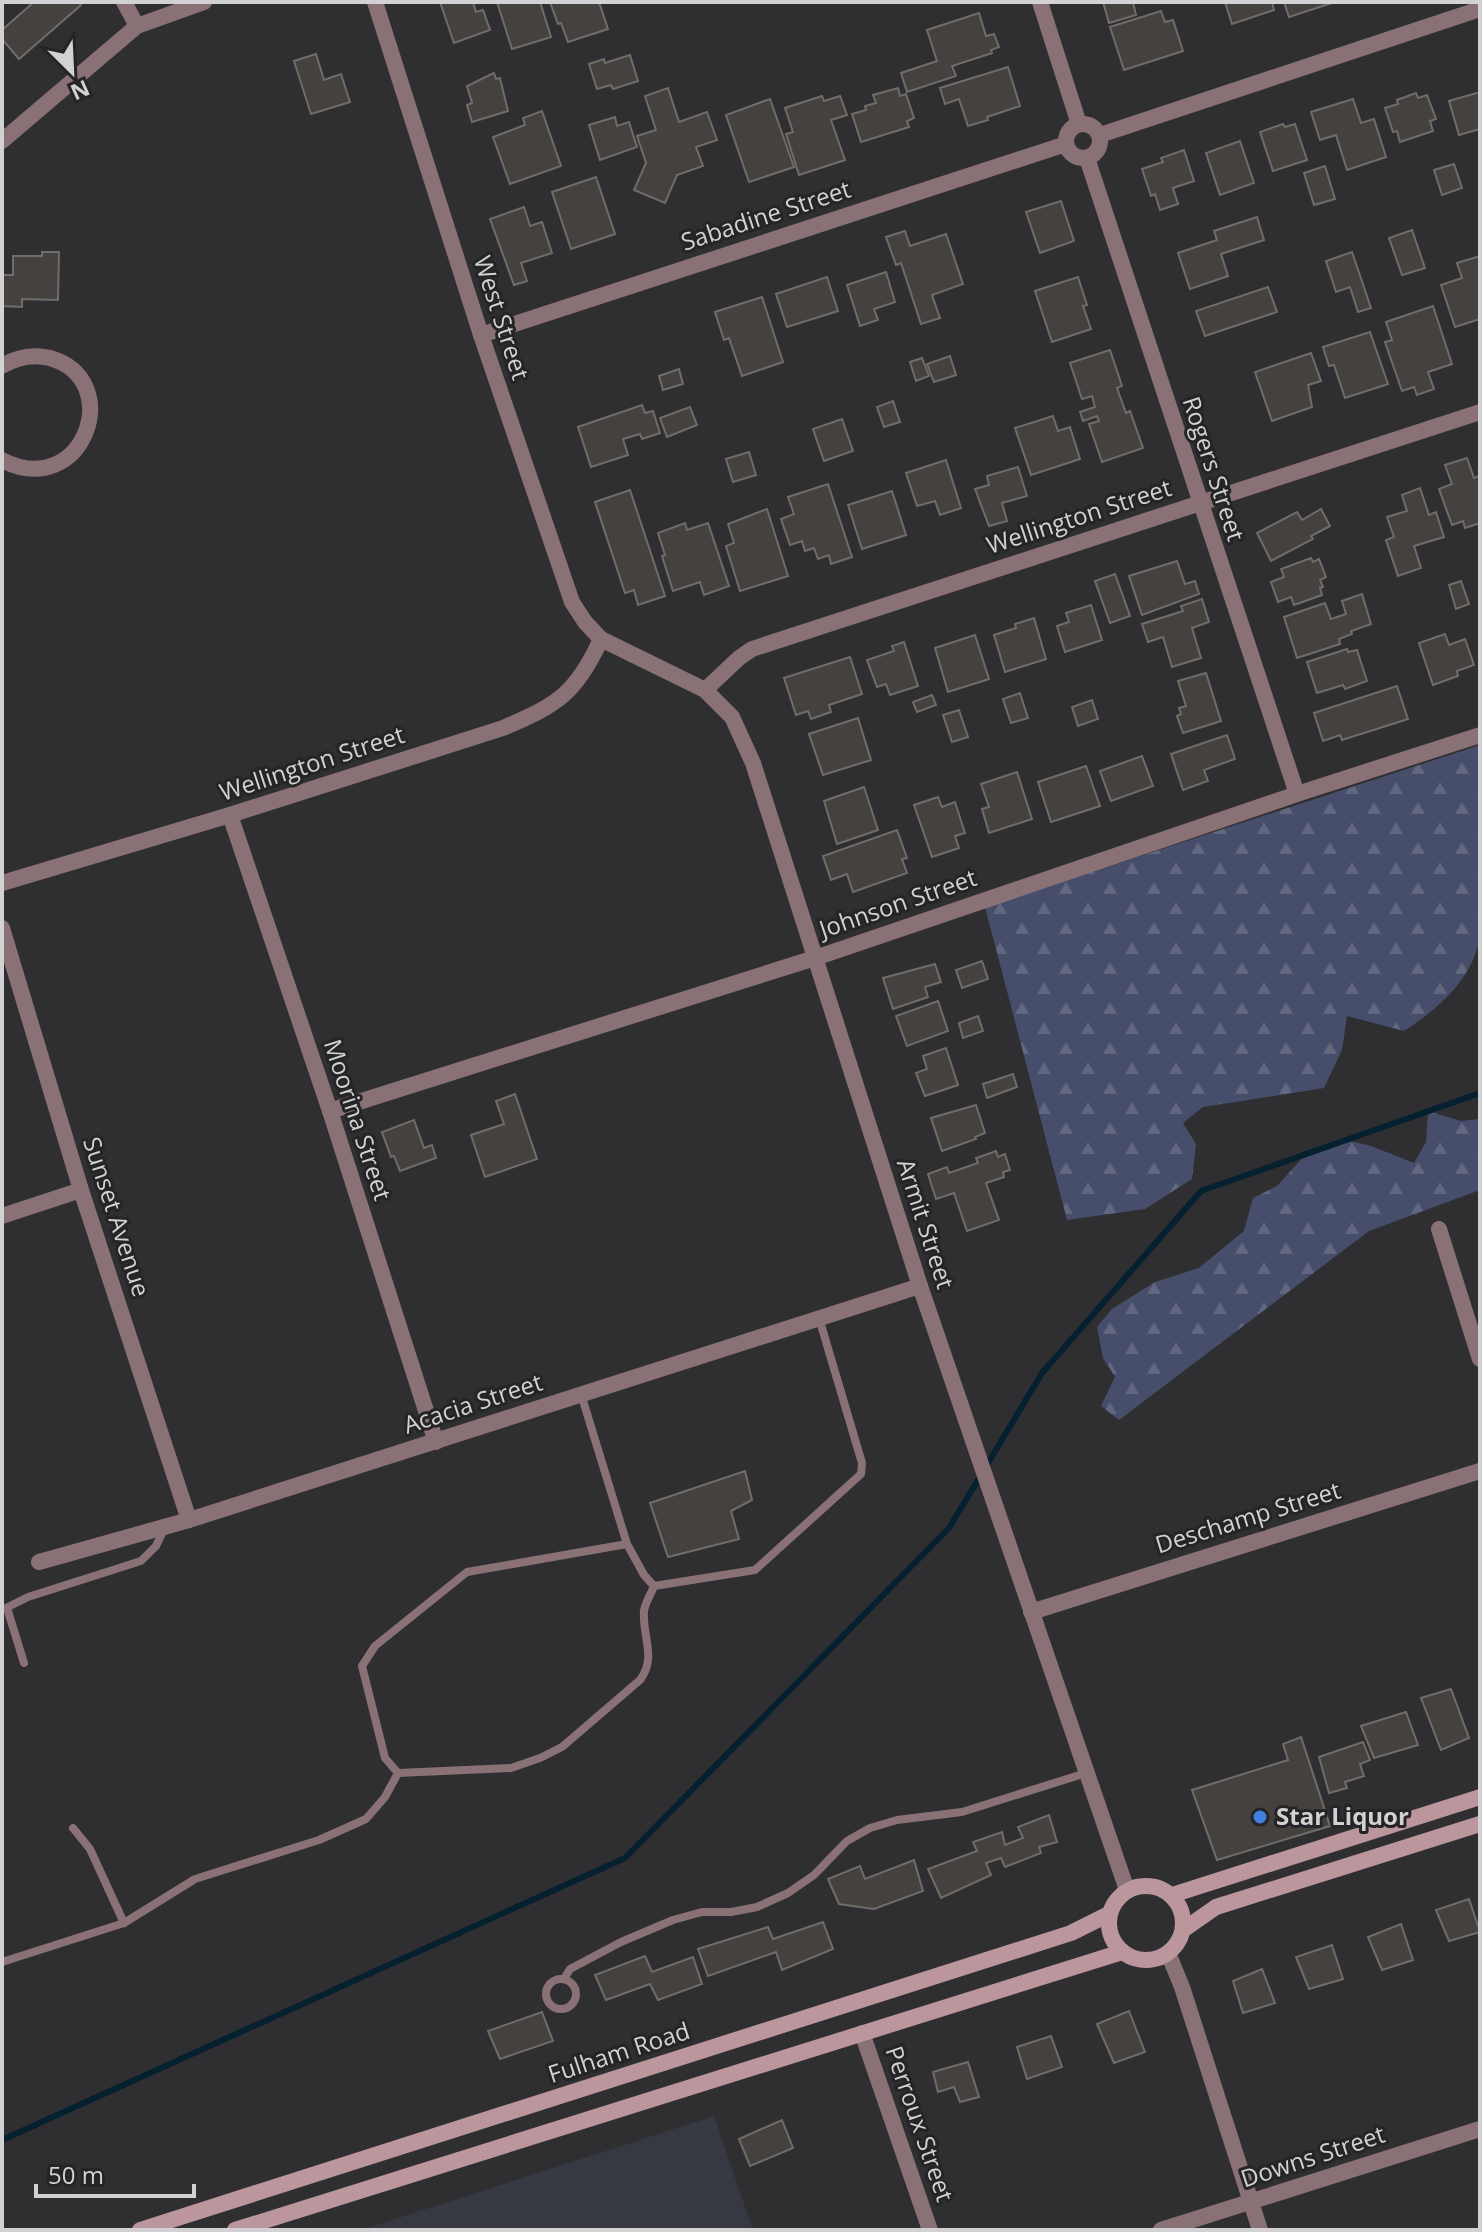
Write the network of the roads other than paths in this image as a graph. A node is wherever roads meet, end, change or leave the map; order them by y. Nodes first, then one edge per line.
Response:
1 (124, 2) edge
2 (204, 2) edge
3 (375, 2) edge
4 (1040, 2) edge
5 (1480, 9) edge
6 (137, 26) junction
7 (1079, 124) junction
8 (1100, 135) junction
9 (2, 141) edge
10 (1066, 144) junction
11 (1087, 158) junction
12 (481, 335) junction
13 (2, 366) edge
14 (1480, 412) edge
15 (2, 460) edge
16 (1199, 503) junction
17 (601, 639) junction
18 (705, 690) junction
19 (1480, 735) edge
20 (1297, 794) junction
21 (230, 815) junction
22 (2, 883) edge
23 (2, 928) edge
24 (815, 958) junction
25 (330, 1111) junction
26 (81, 1190) junction
27 (2, 1216) edge
28 (1439, 1229) dead end
29 (920, 1286) junction
30 (819, 1317) junction
31 (1480, 1359) edge
32 (581, 1394) junction
33 (436, 1442) junction
34 (1480, 1471) edge
35 (189, 1520) junction
36 (165, 1527) junction
37 (627, 1544) junction
38 (39, 1562) dead end
39 (654, 1586) junction
40 (4, 1609) edge
41 (1031, 1612) junction
42 (24, 1663) dead end
43 (398, 1773) junction
44 (1087, 1773) junction
45 (1480, 1797) edge
46 (1480, 1824) edge
47 (73, 1828) dead end
48 (1127, 1890) junction
49 (1172, 1895) junction
50 (1109, 1914) junction
51 (124, 1923) junction
52 (1183, 1930) junction
53 (1122, 1952) junction
54 (1168, 1953) junction
55 (2, 1962) edge
56 (564, 1979) dead end
57 (862, 2033) junction
58 (1480, 2129) edge
59 (1251, 2202) junction
60 (140, 2230) edge
61 (235, 2230) edge
62 (930, 2230) edge
63 (1161, 2230) edge
64 (1260, 2230) edge

1 - 6 street
2 - 6 street
3 - 12 street, West Street
4 - 7 street
5 - 8 street
6 - 9 street
7 - 8 street
7 - 10 street
8 - 11 street
10 - 11 street
10 - 12 street, Sabadine Street
11 - 16 street, Rogers Street
12 - 17 street, West Street
13 - 15 street
14 - 16 street, Wellington Street
16 - 18 street, Wellington Street
16 - 20 street, Rogers Street
17 - 18 street, Armit Street
17 - 21 street, Wellington Street
18 - 24 street, Armit Street
19 - 20 street, Johnson Street
20 - 24 street, Johnson Street
21 - 22 street, Wellington Street
21 - 25 street, Moorina Street
23 - 26 street, Sunset Avenue
24 - 25 street, Johnson Street
24 - 29 street, Armit Street
25 - 33 street, Moorina Street
26 - 27 street
26 - 35 street, Sunset Avenue
28 - 31 street
29 - 30 street, Acacia Street
29 - 41 street, Armit Street
30 - 32 street, Acacia Street
30 - 39 lane
32 - 33 street, Acacia Street
32 - 37 lane
33 - 35 street, Acacia Street
34 - 41 street, Deschamp Street
35 - 36 street, Acacia Street
36 - 38 street, Acacia Street
36 - 40 lane
37 - 39 lane
37 - 43 lane
39 - 43 lane
40 - 42 lane
41 - 44 street, Armit Street
43 - 51 lane
44 - 48 street, Armit Street
44 - 56 lane
45 - 49 street
46 - 52 street
47 - 51 lane
48 - 49 street
48 - 50 street
49 - 52 street
50 - 53 street
50 - 60 street, Fulham Road
51 - 55 lane
52 - 54 street
53 - 54 street
53 - 57 street
54 - 59 street
57 - 61 street
57 - 62 street, Perroux Street
58 - 59 street, Downs Street
59 - 63 street, Downs Street
59 - 64 street

